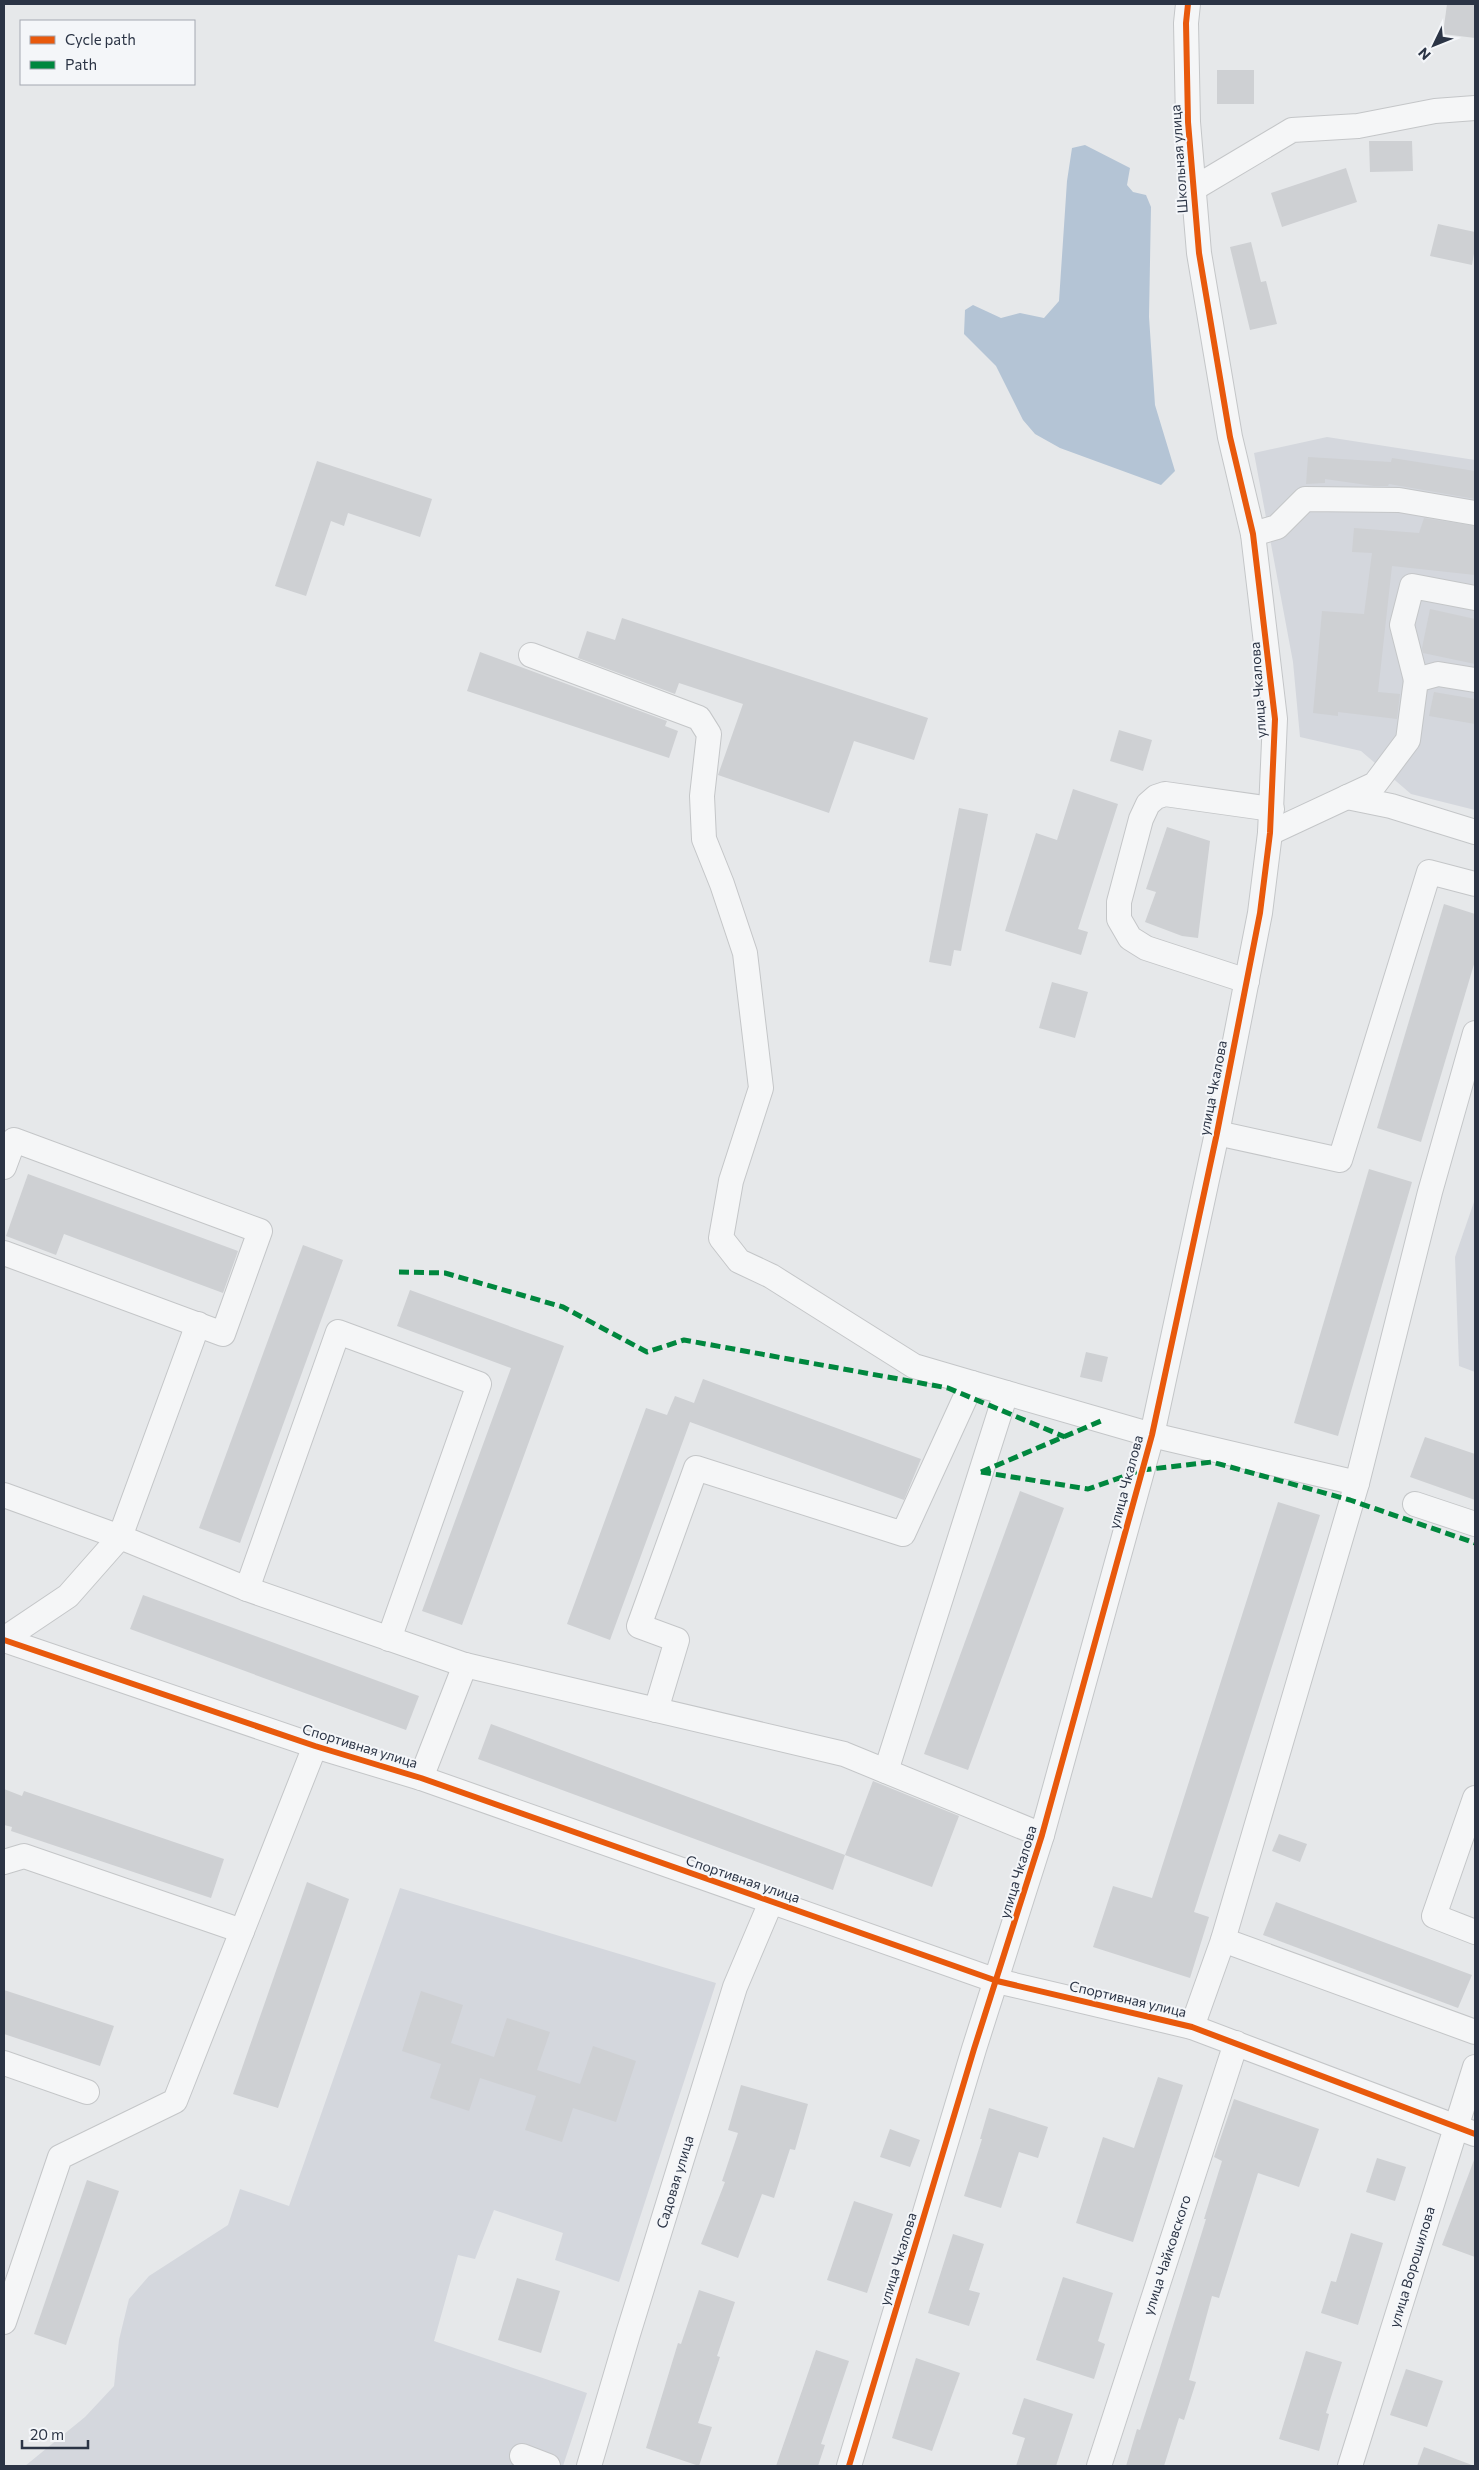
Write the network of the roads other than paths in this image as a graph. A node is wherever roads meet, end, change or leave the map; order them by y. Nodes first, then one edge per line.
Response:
1 (1188, 4) edge
2 (1475, 108) edge
3 (1193, 189) junction
4 (1230, 437) joint
5 (1475, 513) edge
6 (1253, 534) junction
7 (1475, 598) edge
8 (531, 655) dead end
9 (1416, 680) junction
10 (1475, 680) edge
11 (1347, 797) junction
12 (1272, 809) junction
13 (1475, 832) edge
14 (1270, 833) junction
15 (1475, 884) edge
16 (1247, 981) junction
17 (1475, 1033) edge
18 (1217, 1133) junction
19 (4, 1167) edge
20 (4, 1253) edge
21 (198, 1324) junction
22 (972, 1383) junction
23 (1006, 1393) junction
24 (1152, 1435) junction
25 (1357, 1483) junction
26 (4, 1495) edge
27 (1415, 1504) dead end
28 (1475, 1524) edge
29 (120, 1538) junction
30 (247, 1589) junction
31 (389, 1638) junction
32 (4, 1639) edge
33 (465, 1665) junction
34 (656, 1710) junction
35 (315, 1746) junction
36 (886, 1771) junction
37 (421, 1778) junction
38 (1475, 1798) edge
39 (1042, 1835) junction
40 (4, 1862) edge
41 (771, 1902) junction
42 (242, 1931) junction
43 (1475, 1932) edge
44 (1223, 1940) junction
45 (997, 1980) junction
46 (1192, 2027) junction
47 (1475, 2032) edge
48 (1236, 2043) junction
49 (4, 2063) edge
50 (1475, 2067) edge
51 (87, 2092) dead end
52 (1466, 2130) edge
53 (4, 2322) edge
54 (522, 2456) dead end
55 (594, 2465) edge
56 (548, 2466) edge
57 (848, 2466) edge
58 (1099, 2466) edge
59 (1350, 2466) edge

1 - 3 street, Школьная улица
2 - 3 street
3 - 4 street, Школьная улица
4 - 6 street, улица Чкалова
5 - 6 street
6 - 12 street, улица Чкалова
7 - 9 street
8 - 22 street
9 - 10 street
9 - 11 street
11 - 13 street
11 - 14 street
12 - 14 street, улица Чкалова
12 - 16 street
14 - 16 street, улица Чкалова
15 - 18 street
16 - 18 street, улица Чкалова
17 - 25 street
18 - 24 street, улица Чкалова
19 - 21 street
20 - 21 street
21 - 29 street
22 - 23 street
22 - 34 street
23 - 24 street
23 - 36 street
24 - 25 street
24 - 39 street, улица Чкалова
25 - 44 street
26 - 29 street
27 - 28 street
29 - 30 street
29 - 32 street
30 - 31 street
30 - 31 street
31 - 33 street
32 - 35 street, Спортивная улица
33 - 34 street
33 - 37 street
34 - 36 street
35 - 37 street, Спортивная улица
35 - 42 street
36 - 39 street
37 - 41 street, Спортивная улица
38 - 43 street
39 - 45 street, улица Чкалова
40 - 42 street
41 - 45 street, Спортивная улица
41 - 55 street, Садовая улица
42 - 53 street
44 - 46 street
44 - 47 street
45 - 46 street, Спортивная улица
45 - 57 street, улица Чкалова
46 - 48 street, Спортивная улица
48 - 52 street, Спортивная улица
48 - 58 street, улица Чайковского
49 - 51 street
50 - 52 street, улица Ворошилова
52 - 59 street, улица Ворошилова
54 - 56 street

